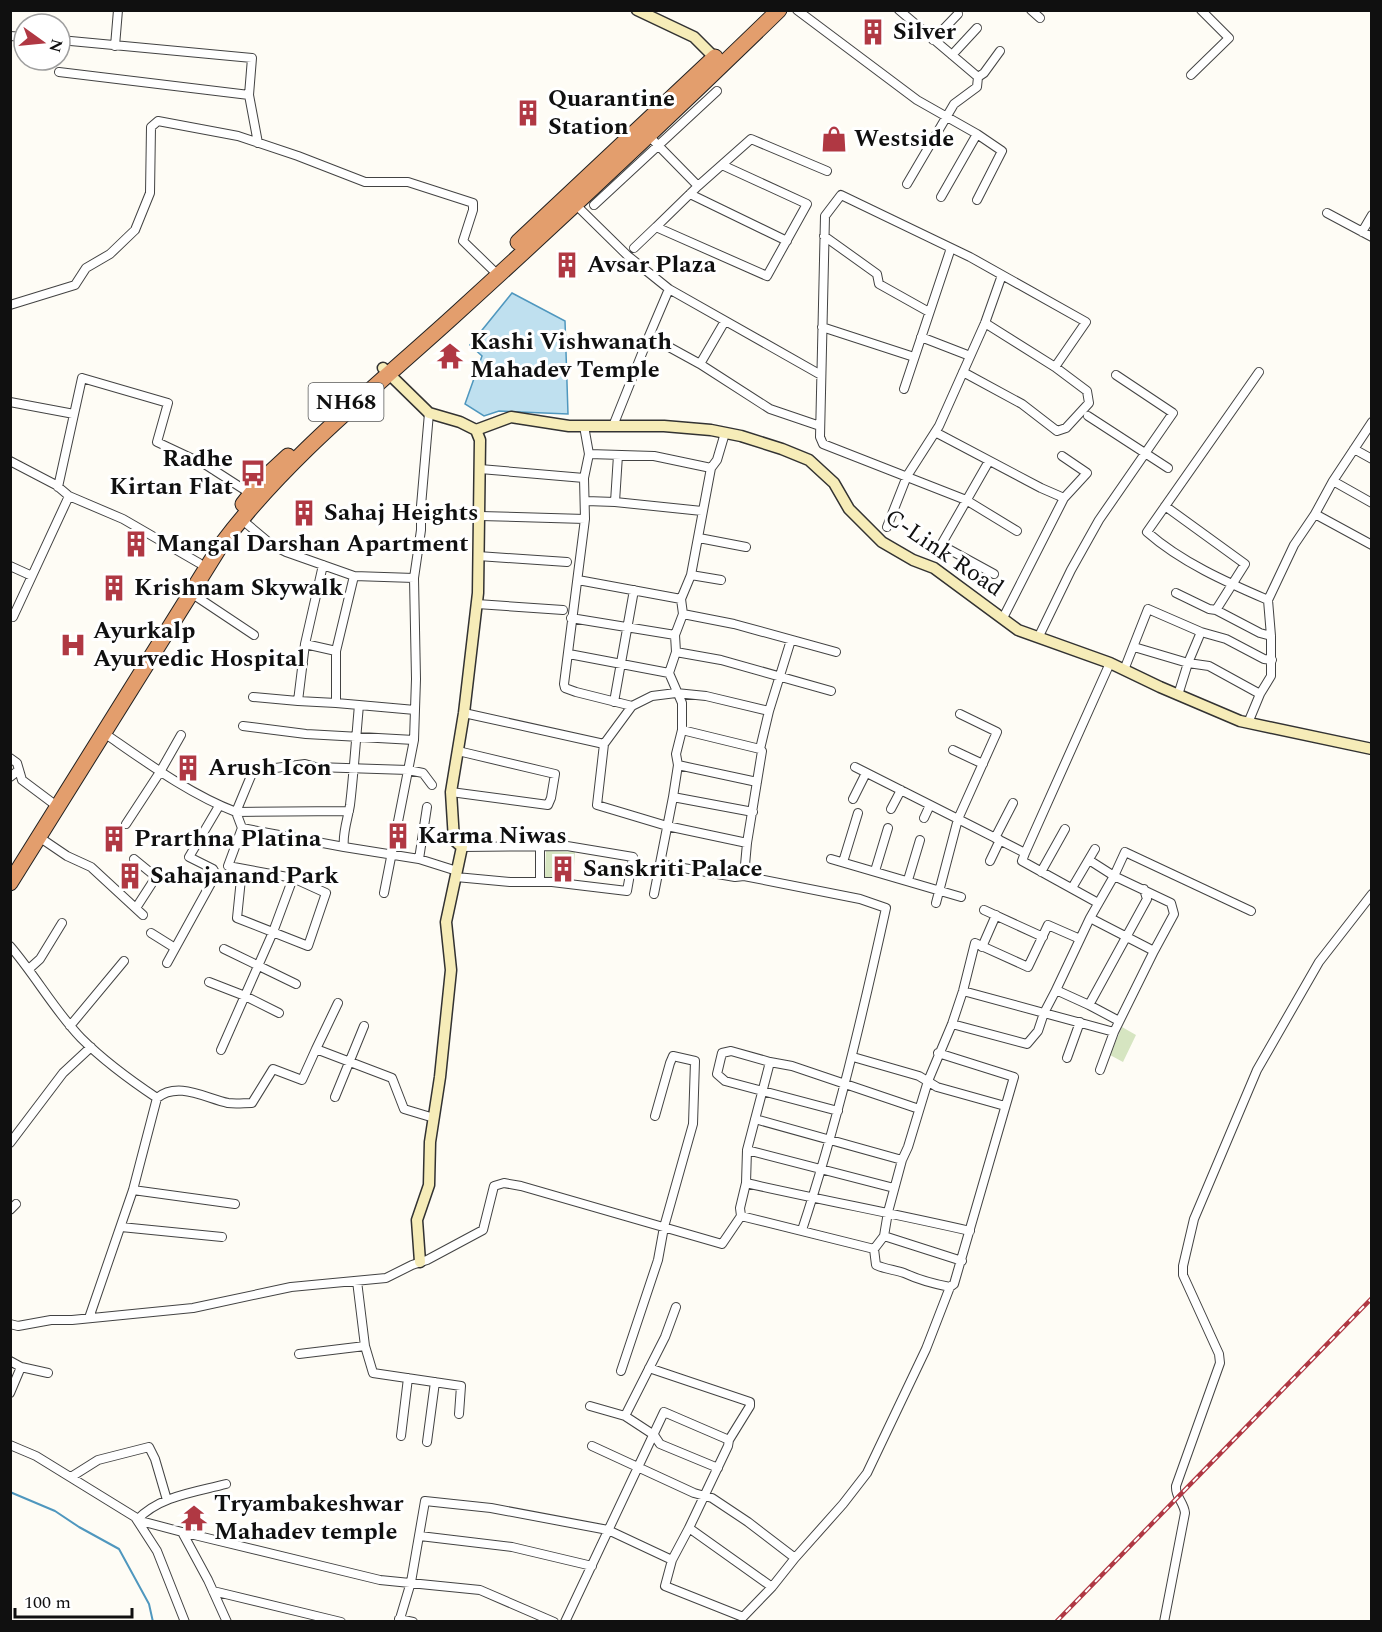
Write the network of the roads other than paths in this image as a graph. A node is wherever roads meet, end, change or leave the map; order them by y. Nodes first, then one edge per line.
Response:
1 (118, 10) edge
2 (637, 10) edge
3 (766, 10) edge
4 (779, 10) edge
5 (796, 10) edge
6 (899, 10) edge
7 (1031, 10) edge
8 (1201, 10) edge
9 (958, 14) dead end
10 (1040, 18) dead end
11 (977, 28) dead end
12 (933, 40) junction
13 (72, 41) edge
14 (115, 45) junction
15 (1000, 51) dead end
16 (952, 55) junction
17 (715, 58) junction
18 (59, 72) dead end
19 (1191, 75) dead end
20 (978, 77) junction
21 (717, 91) dead end
22 (249, 94) junction
23 (946, 117) junction
24 (977, 134) junction
25 (649, 136) junction
26 (258, 143) junction
27 (722, 165) junction
28 (827, 171) dead end
29 (907, 184) dead end
30 (698, 186) junction
31 (690, 194) junction
32 (940, 197) dead end
33 (977, 200) dead end
34 (575, 204) junction
35 (594, 205) dead end
36 (1327, 213) dead end
37 (1371, 215) edge
38 (656, 227) junction
39 (1362, 232) junction
40 (824, 236) junction
41 (1371, 237) edge
42 (787, 242) junction
43 (634, 248) dead end
44 (951, 248) junction
45 (495, 271) junction
46 (1002, 275) junction
47 (669, 289) junction
48 (10, 305) edge
49 (929, 312) junction
50 (725, 321) junction
51 (985, 323) junction
52 (822, 327) junction
53 (649, 336) junction
54 (921, 337) junction
55 (970, 356) junction
56 (914, 357) junction
57 (700, 364) junction
58 (1055, 367) junction
59 (386, 371) junction
60 (963, 372) junction
61 (1259, 372) dead end
62 (821, 375) junction
63 (1116, 375) dead end
64 (904, 389) dead end
65 (10, 402) edge
66 (429, 413) junction
67 (74, 414) junction
68 (1088, 416) dead end
69 (1371, 422) edge
70 (584, 426) junction
71 (614, 426) junction
72 (820, 426) junction
73 (476, 430) junction
74 (724, 432) junction
75 (935, 432) junction
76 (1354, 449) junction
77 (1145, 453) junction
78 (589, 454) junction
79 (618, 455) junction
80 (1062, 456) dead end
81 (1371, 459) edge
82 (10, 461) edge
83 (989, 461) junction
84 (711, 468) junction
85 (1168, 468) dead end
86 (480, 469) junction
87 (907, 476) junction
88 (584, 478) junction
89 (1333, 481) junction
90 (58, 487) junction
91 (251, 494) junction
92 (69, 496) junction
93 (1064, 498) junction
94 (966, 500) junction
95 (586, 501) junction
96 (615, 502) junction
97 (1371, 503) edge
98 (1165, 507) junction
99 (702, 511) junction
100 (1315, 514) junction
101 (480, 516) junction
102 (241, 519) junction
103 (585, 519) junction
104 (887, 527) dead end
105 (1017, 531) dead end
106 (699, 538) junction
107 (1371, 545) edge
108 (746, 547) dead end
109 (478, 556) junction
110 (567, 562) dead end
111 (199, 563) junction
112 (323, 565) junction
113 (10, 566) edge
114 (994, 574) dead end
115 (691, 575) junction
116 (32, 576) junction
117 (354, 576) junction
118 (414, 578) junction
119 (578, 580) junction
120 (721, 580) dead end
121 (1232, 585) junction
122 (634, 590) junction
123 (191, 593) junction
124 (1176, 593) dead end
125 (681, 599) junction
126 (1268, 600) junction
127 (477, 604) junction
128 (562, 610) dead end
129 (1216, 610) junction
130 (683, 614) junction
131 (13, 617) dead end
132 (572, 618) junction
133 (1003, 618) junction
134 (627, 627) junction
135 (1201, 632) junction
136 (254, 635) dead end
137 (675, 635) junction
138 (1040, 636) junction
139 (1271, 636) junction
140 (791, 640) junction
141 (305, 644) junction
142 (1134, 647) junction
143 (336, 651) junction
144 (676, 652) junction
145 (836, 652) dead end
146 (569, 654) junction
147 (1272, 660) junction
148 (261, 661) dead end
149 (1110, 663) junction
150 (1188, 663) junction
151 (303, 664) junction
152 (620, 664) junction
153 (1125, 670) junction
154 (669, 674) junction
155 (780, 676) junction
156 (831, 691) dead end
157 (676, 693) junction
158 (1260, 694) junction
159 (1178, 695) junction
160 (254, 697) dead end
161 (298, 701) junction
162 (614, 702) junction
163 (336, 703) junction
164 (359, 705) junction
165 (632, 706) junction
166 (415, 710) junction
167 (769, 711) junction
168 (464, 713) junction
169 (960, 714) dead end
170 (1248, 723) junction
171 (243, 726) dead end
172 (682, 730) junction
173 (104, 733) junction
174 (181, 735) dead end
175 (356, 738) junction
176 (414, 740) junction
177 (604, 744) junction
178 (760, 749) junction
179 (1371, 749) edge
180 (953, 750) dead end
181 (458, 751) junction
182 (10, 758) edge
183 (983, 764) junction
184 (678, 765) junction
185 (855, 767) dead end
186 (354, 769) junction
187 (19, 770) junction
188 (408, 770) junction
189 (160, 772) junction
190 (866, 773) junction
191 (10, 777) edge
192 (757, 782) junction
193 (432, 785) dead end
194 (901, 790) junction
195 (451, 792) junction
196 (673, 797) junction
197 (854, 799) dead end
198 (1012, 803) dead end
199 (54, 805) junction
200 (930, 805) junction
201 (219, 806) junction
202 (427, 807) dead end
203 (891, 809) dead end
204 (236, 812) junction
205 (349, 812) junction
206 (753, 812) junction
207 (858, 813) dead end
208 (924, 818) dead end
209 (958, 819) junction
210 (126, 824) dead end
211 (667, 826) junction
212 (242, 828) junction
213 (888, 828) dead end
214 (1065, 829) dead end
215 (39, 837) junction
216 (998, 839) junction
217 (920, 840) dead end
218 (747, 843) junction
219 (540, 846) junction
220 (344, 847) junction
221 (462, 847) junction
222 (1095, 849) dead end
223 (1025, 853) junction
224 (390, 855) junction
225 (134, 859) dead end
226 (419, 859) junction
227 (831, 859) dead end
228 (1089, 860) junction
229 (990, 861) dead end
230 (843, 862) junction
231 (660, 864) junction
232 (10, 865) edge
233 (242, 869) junction
234 (876, 871) junction
235 (1041, 872) junction
236 (456, 874) junction
237 (744, 876) junction
238 (1114, 876) junction
239 (293, 878) junction
240 (908, 880) junction
241 (540, 882) junction
242 (10, 883) edge
243 (1072, 888) junction
244 (939, 889) junction
245 (1144, 889) junction
246 (384, 893) dead end
247 (654, 894) dead end
248 (1371, 894) edge
249 (961, 897) dead end
250 (936, 903) dead end
251 (1098, 903) junction
252 (136, 908) junction
253 (984, 910) dead end
254 (1251, 911) dead end
255 (143, 915) dead end
256 (996, 915) junction
257 (1090, 918) junction
258 (62, 923) dead end
259 (273, 932) junction
260 (151, 933) dead end
261 (1043, 937) junction
262 (1126, 937) junction
263 (1080, 939) junction
264 (10, 946) edge
265 (982, 947) junction
266 (176, 948) junction
267 (224, 949) dead end
268 (1154, 951) junction
269 (124, 961) dead end
270 (167, 963) dead end
271 (258, 966) junction
272 (30, 968) junction
273 (209, 982) dead end
274 (296, 984) dead end
275 (1056, 990) junction
276 (963, 991) junction
277 (245, 996) junction
278 (338, 1003) dead end
279 (1089, 1005) junction
280 (279, 1013) dead end
281 (1044, 1013) junction
282 (1080, 1022) junction
283 (1119, 1022) junction
284 (952, 1024) junction
285 (70, 1026) junction
286 (364, 1026) dead end
287 (1114, 1032) junction
288 (91, 1047) junction
289 (316, 1049) junction
290 (221, 1050) dead end
291 (938, 1053) junction
292 (853, 1057) junction
293 (1067, 1058) dead end
294 (350, 1062) junction
295 (770, 1062) junction
296 (1100, 1070) dead end
297 (927, 1081) junction
298 (845, 1084) junction
299 (762, 1091) junction
300 (335, 1097) dead end
301 (157, 1098) junction
302 (1005, 1106) junction
303 (919, 1109) junction
304 (838, 1111) junction
305 (656, 1116) dead end
306 (434, 1118) junction
307 (755, 1119) junction
308 (830, 1138) junction
309 (10, 1143) edge
310 (747, 1150) junction
311 (902, 1160) junction
312 (822, 1170) junction
313 (746, 1183) junction
314 (894, 1188) junction
315 (133, 1190) junction
316 (812, 1198) junction
317 (235, 1204) dead end
318 (888, 1212) junction
319 (741, 1216) junction
320 (121, 1227) junction
321 (664, 1227) junction
322 (802, 1230) junction
323 (970, 1231) junction
324 (884, 1236) junction
325 (222, 1237) dead end
326 (874, 1249) junction
327 (962, 1261) junction
328 (420, 1262) junction
329 (357, 1281) junction
330 (950, 1287) junction
331 (676, 1307) dead end
332 (90, 1318) junction
333 (10, 1324) edge
334 (365, 1346) junction
335 (299, 1354) dead end
336 (10, 1361) edge
337 (21, 1367) junction
338 (648, 1368) junction
339 (621, 1371) dead end
340 (48, 1373) dead end
341 (408, 1378) junction
342 (435, 1382) junction
343 (10, 1393) edge
344 (590, 1406) dead end
345 (459, 1413) dead end
346 (625, 1416) junction
347 (654, 1435) junction
348 (401, 1436) dead end
349 (729, 1440) junction
350 (427, 1442) dead end
351 (10, 1445) edge
352 (592, 1446) dead end
353 (639, 1466) junction
354 (718, 1468) junction
355 (71, 1477) junction
356 (226, 1484) dead end
357 (704, 1495) junction
358 (167, 1500) junction
359 (137, 1520) junction
360 (689, 1528) junction
361 (608, 1530) junction
362 (182, 1532) junction
363 (420, 1536) junction
364 (795, 1558) junction
365 (672, 1560) junction
366 (592, 1566) junction
367 (411, 1582) junction
368 (772, 1587) junction
369 (213, 1591) junction
370 (399, 1620) edge
371 (185, 1622) edge
372 (227, 1622) edge
373 (341, 1622) edge
374 (412, 1622) edge
375 (554, 1622) edge
376 (565, 1622) edge
377 (1164, 1622) edge

1 - 14 street
2 - 17 street
3 - 17 highway, NH68
4 - 25 highway, NH68
5 - 23 street
6 - 12 street
7 - 10 street
8 - 19 street
9 - 12 street
11 - 16 street
12 - 16 street
13 - 14 street
14 - 22 street
15 - 20 street
16 - 20 street
17 - 25 highway, NH68
18 - 22 street
20 - 23 street
21 - 25 street
22 - 26 street
23 - 24 street
23 - 29 street
24 - 32 street
24 - 33 street
25 - 30 street
25 - 34 highway, NH68
25 - 35 street
25 - 45 highway, NH68
26 - 45 street
26 - 48 street
27 - 28 street
27 - 30 street
27 - 42 street
30 - 31 street
31 - 38 street
31 - 42 street
34 - 45 highway, NH68
34 - 47 street
36 - 39 street
37 - 39 street
38 - 42 street
38 - 43 street
39 - 41 street
40 - 44 street
40 - 49 street
40 - 52 street
44 - 46 street
44 - 49 street
45 - 59 highway, NH68
46 - 51 street
46 - 58 street
47 - 50 street
47 - 53 street
49 - 54 street
50 - 57 street
50 - 62 street
51 - 55 street
51 - 58 street
52 - 56 street
52 - 62 street
53 - 57 street
53 - 71 street
54 - 55 street
54 - 56 street
55 - 60 street
56 - 64 street
57 - 72 street
58 - 60 street
59 - 66 street
59 - 91 highway, NH68
59 - 102 highway, NH68
60 - 75 street
61 - 98 street
62 - 72 street
63 - 77 street
65 - 67 street
66 - 73 street
66 - 118 street
67 - 90 street
67 - 91 street
68 - 77 street
69 - 76 street
70 - 71 street, C-Link Road
70 - 73 street, C-Link Road
70 - 78 street
71 - 74 street, C-Link Road
72 - 87 street
73 - 86 street
74 - 84 street
74 - 133 street, C-Link Road
75 - 83 street
75 - 87 street
76 - 81 street
76 - 89 street
77 - 85 street
77 - 138 street
78 - 79 street
78 - 88 street
79 - 84 street
79 - 96 street
80 - 93 street
82 - 90 street
83 - 93 street
83 - 94 street
84 - 99 street
86 - 88 street
86 - 101 street
87 - 94 street
87 - 104 street
88 - 95 street
89 - 97 street
89 - 100 street
90 - 92 street
91 - 111 highway, NH68
92 - 111 street
92 - 116 street
93 - 133 street
94 - 105 street
94 - 114 street
95 - 96 street
95 - 103 street
96 - 99 street
98 - 121 street
98 - 121 street
99 - 106 street
100 - 107 street
100 - 126 street
101 - 103 street
101 - 109 street
102 - 112 street
102 - 123 highway, NH68
103 - 119 street
106 - 108 street
106 - 115 street
109 - 110 street
109 - 127 street
111 - 199 highway, NH68
112 - 117 street
112 - 141 street
113 - 116 street
115 - 120 street
115 - 125 street
116 - 131 street
117 - 118 street
117 - 143 street
118 - 166 street
119 - 122 street
119 - 132 street
121 - 126 street
121 - 129 street
122 - 125 street
122 - 134 street
123 - 136 street
123 - 173 highway, NH68
124 - 129 street
125 - 130 street
126 - 139 street
127 - 128 street
127 - 168 street
129 - 139 street
130 - 137 street
130 - 140 street
132 - 134 street
132 - 146 street
133 - 138 street, C-Link Road
134 - 137 street
134 - 152 street
135 - 142 street
135 - 147 street
135 - 150 street
137 - 144 street
138 - 149 street, C-Link Road
139 - 147 street
140 - 145 street
140 - 155 street
141 - 143 street
141 - 151 street
142 - 150 street
142 - 153 street
143 - 163 street
144 - 154 street
144 - 155 street
146 - 152 street
146 - 162 street
147 - 158 street
148 - 151 street
149 - 153 street, C-Link Road
149 - 223 street
150 - 158 street
150 - 159 street
151 - 161 street
152 - 154 street
152 - 162 street
153 - 159 street, C-Link Road
154 - 157 street
155 - 156 street
155 - 167 street
157 - 165 street
157 - 167 street
157 - 172 street
158 - 170 street
159 - 170 street, C-Link Road
160 - 161 street
161 - 163 street
162 - 165 street
163 - 164 street
164 - 166 street
164 - 175 street
165 - 177 street
166 - 176 street
167 - 178 street
168 - 177 street
168 - 181 street
169 - 183 street
170 - 179 street, C-Link Road
171 - 175 street
172 - 178 street
172 - 184 street
173 - 189 street
173 - 199 highway, NH68
174 - 189 street
175 - 176 street
175 - 186 street
176 - 188 street
177 - 211 street
178 - 192 street
180 - 183 street
181 - 195 street
181 - 195 street
182 - 187 street
183 - 209 street
184 - 192 street
184 - 196 street
185 - 190 street
186 - 188 street
186 - 204 street
186 - 205 street
187 - 191 street
187 - 199 street
188 - 193 street
188 - 224 street
189 - 201 street
189 - 210 street
190 - 194 street
190 - 197 street
192 - 206 street
194 - 200 street
194 - 203 street
195 - 221 street
196 - 206 street
196 - 211 street
198 - 216 street
199 - 215 highway, NH68
199 - 232 highway, NH68
200 - 208 street
200 - 209 street
201 - 204 street
201 - 266 street
202 - 226 street
204 - 205 street
204 - 212 street
205 - 220 street
206 - 218 street
207 - 230 street
209 - 216 street
209 - 244 street
211 - 218 street
211 - 231 street
212 - 220 street
212 - 233 street
213 - 234 street
214 - 235 street
215 - 242 highway, NH68
215 - 252 street
216 - 223 street
216 - 229 street
217 - 240 street
218 - 237 street
219 - 221 street
219 - 241 street
219 - 241 street
220 - 224 street
221 - 236 street
222 - 228 street
223 - 235 street
224 - 226 street
224 - 246 street
225 - 252 street
226 - 236 street
227 - 230 street
228 - 238 street
228 - 243 street
230 - 234 street
231 - 237 street
231 - 247 street
233 - 239 street
233 - 259 street
234 - 240 street
235 - 243 street
236 - 241 street
236 - 306 street
237 - 292 street
238 - 245 street
238 - 251 street
238 - 254 street
239 - 259 street
239 - 259 street
240 - 244 street
243 - 251 street
244 - 249 street
244 - 250 street
245 - 262 street
245 - 268 street
248 - 377 street
251 - 257 street
252 - 255 street
253 - 256 street
256 - 261 street
256 - 265 street
257 - 262 street
257 - 263 street
258 - 272 street
259 - 271 street
260 - 266 street
261 - 263 street
261 - 265 street
262 - 268 street
262 - 279 street
263 - 275 street
264 - 272 street
265 - 276 street
266 - 270 street
267 - 271 street
268 - 283 street
269 - 285 street
271 - 274 street
271 - 277 street
272 - 285 street
273 - 277 street
275 - 279 street
275 - 281 street
276 - 281 street
276 - 284 street
277 - 280 street
277 - 290 street
278 - 289 street
279 - 283 street
281 - 282 street
281 - 284 street
282 - 287 street
282 - 293 street
283 - 287 street
284 - 291 street
285 - 288 street
286 - 294 street
287 - 296 street
288 - 301 street
288 - 309 street
289 - 294 street
289 - 301 street
291 - 297 street
291 - 302 street
292 - 297 street
292 - 298 street
294 - 300 street
294 - 306 street
295 - 298 street
295 - 299 street
295 - 299 street
297 - 302 street
297 - 303 street
298 - 303 street
298 - 304 street
299 - 304 street
299 - 307 street
301 - 315 street
302 - 323 street
303 - 311 street
304 - 308 street
305 - 321 street
306 - 328 street
307 - 308 street
307 - 310 street
308 - 311 street
308 - 312 street
310 - 312 street
310 - 313 street
311 - 314 street
312 - 314 street
312 - 316 street
313 - 316 street
313 - 319 street
314 - 318 street
315 - 317 street
315 - 320 street
316 - 318 street
316 - 322 street
318 - 323 street
318 - 324 street
319 - 321 street
319 - 322 street
320 - 325 street
320 - 332 street
321 - 328 street
321 - 339 street
322 - 326 street
323 - 327 street
324 - 326 street
324 - 327 street
326 - 330 street
327 - 330 street
328 - 329 street
329 - 332 street
329 - 334 street
330 - 364 street
331 - 338 street
332 - 333 street
334 - 335 street
334 - 341 street
336 - 337 street
337 - 340 street
337 - 343 street
338 - 346 street
338 - 349 street
341 - 342 street
341 - 348 street
342 - 345 street
342 - 350 street
344 - 346 street
346 - 347 street
347 - 349 street
347 - 353 street
347 - 354 street
349 - 354 street
351 - 355 street
352 - 353 street
353 - 357 street
353 - 361 street
354 - 357 street
355 - 358 street
355 - 359 street
356 - 358 street
357 - 360 street
357 - 364 street
358 - 359 street
359 - 362 street
359 - 371 street
360 - 365 street
360 - 368 street
361 - 363 street
361 - 365 street
361 - 366 street
362 - 367 street
362 - 369 street
363 - 366 street
363 - 367 street
364 - 368 street
365 - 368 street
366 - 376 street
367 - 370 street
367 - 375 street
369 - 372 street
369 - 373 street
370 - 374 street

